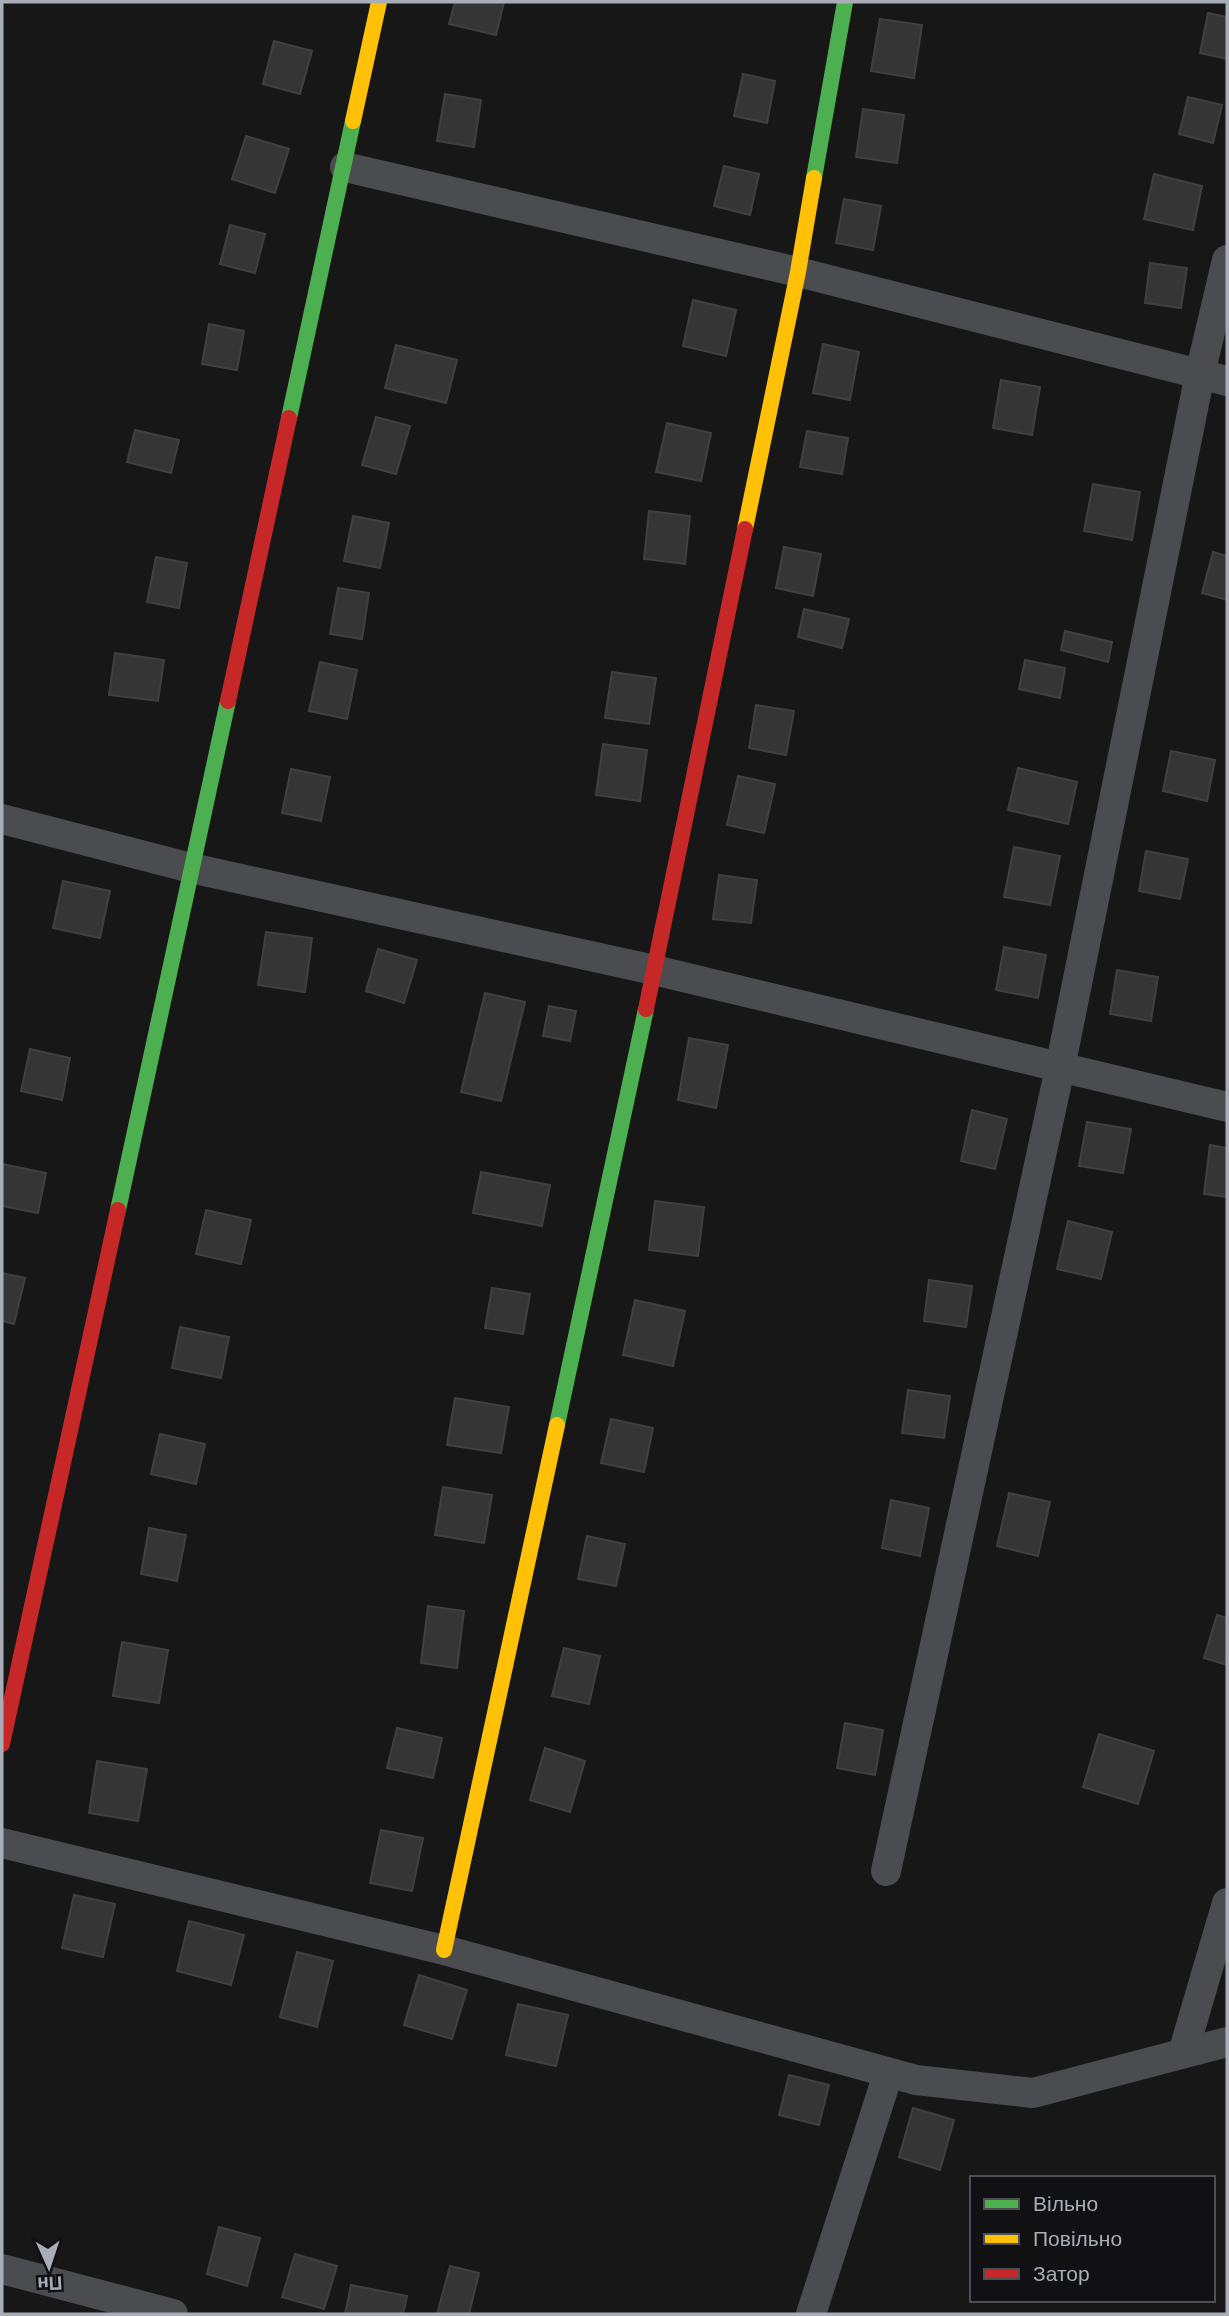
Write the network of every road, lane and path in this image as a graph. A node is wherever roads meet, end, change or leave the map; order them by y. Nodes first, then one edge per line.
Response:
1 (379, 2) edge
2 (845, 2) edge
3 (345, 167) junction
4 (1227, 260) edge
5 (799, 272) junction
6 (1214, 377) edge
7 (2, 819) edge
8 (191, 868) junction
9 (654, 970) junction
10 (1060, 1068) junction
11 (1227, 1107) edge
12 (2, 1744) edge
13 (2, 1843) edge
14 (886, 1871) dead end
15 (1227, 1903) edge
16 (444, 1950) junction
17 (1227, 2042) edge
18 (1183, 2053) junction
19 (888, 2074) junction
20 (2, 2269) edge
21 (173, 2314) edge
22 (811, 2314) edge

1 - 3 street
2 - 5 street
3 - 5 street
3 - 8 street
4 - 6 street
5 - 6 street
5 - 9 street
6 - 10 street
7 - 8 street
8 - 9 street
8 - 12 street
9 - 10 street
9 - 16 street
10 - 11 street
10 - 14 street
13 - 16 street
15 - 18 street
16 - 19 street
17 - 18 street
18 - 19 street
19 - 22 street
20 - 21 street

